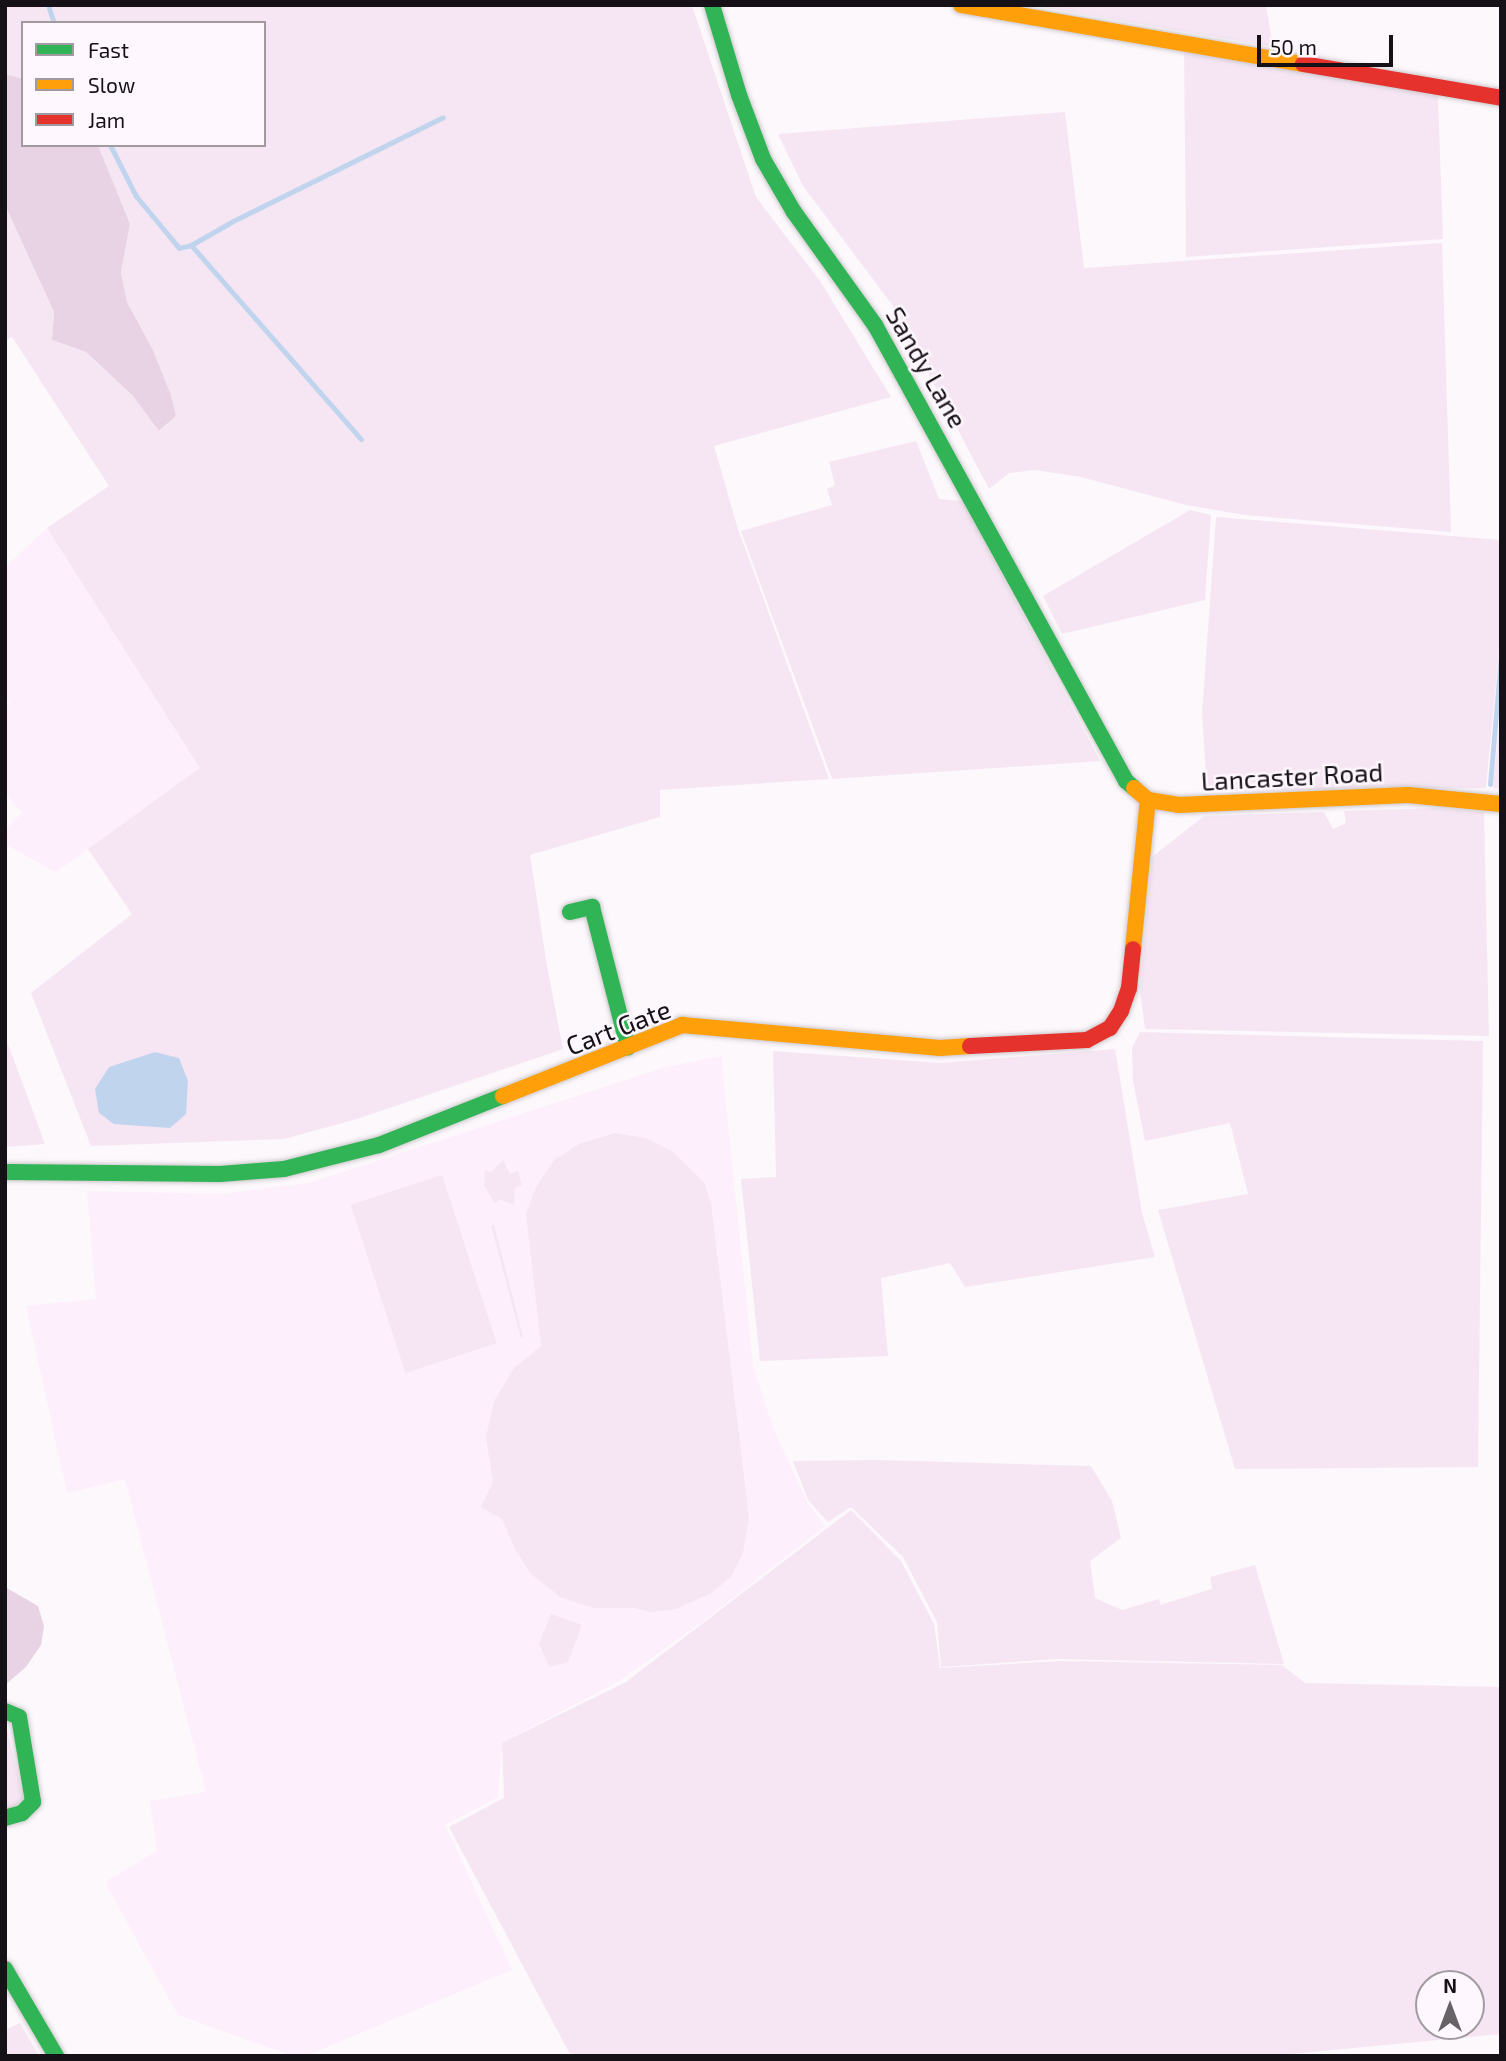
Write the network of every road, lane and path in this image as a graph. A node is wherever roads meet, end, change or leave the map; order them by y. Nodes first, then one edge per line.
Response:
1 (712, 5) edge
2 (961, 5) edge
3 (1501, 98) edge
4 (1148, 800) junction
5 (1501, 804) edge
6 (570, 912) dead end
7 (628, 1047) junction
8 (5, 1172) edge
9 (5, 1711) edge
10 (5, 1818) edge
11 (5, 1969) edge
12 (56, 2056) edge

1 - 4 street, Sandy Lane
2 - 3 street
4 - 5 street, Lancaster Road
4 - 7 street, Cart Gate
6 - 7 street
7 - 8 street, Cart Gate
9 - 10 street
11 - 12 street

